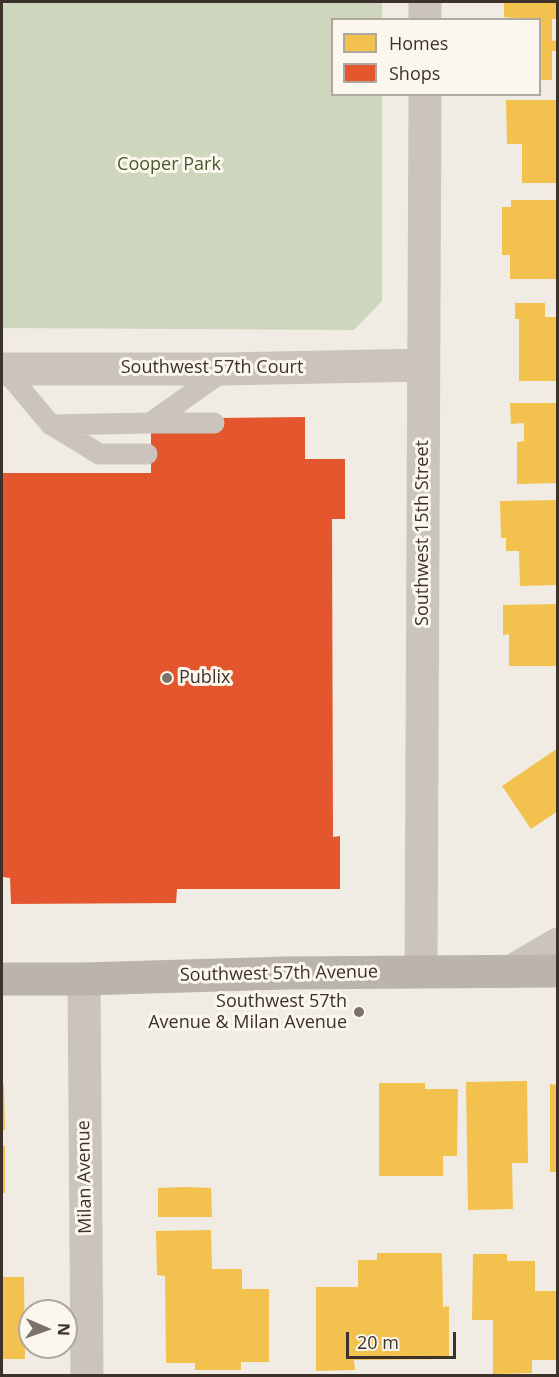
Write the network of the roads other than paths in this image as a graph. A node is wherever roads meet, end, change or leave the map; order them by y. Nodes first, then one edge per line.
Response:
1 (425, 2) edge
2 (425, 18) edge
3 (425, 96) edge
4 (423, 365) junction
5 (3, 369) edge
6 (225, 369) junction
7 (150, 423) junction
8 (214, 423) dead end
9 (51, 425) junction
10 (147, 454) dead end
11 (558, 945) edge
12 (421, 971) junction
13 (512, 971) junction
14 (558, 971) edge
15 (2, 979) edge
16 (84, 980) junction
17 (87, 1376) edge

1 - 2 street
3 - 4 street, Southwest 15th Street
4 - 6 street, Southwest 57th Court
4 - 12 street, Southwest 15th Street
5 - 6 street, Southwest 57th Court
5 - 9 lane
6 - 7 lane
7 - 8 lane
7 - 9 lane
9 - 10 lane
11 - 13 street
12 - 13 main road, Southwest 57th Avenue
12 - 16 main road, Southwest 57th Avenue
13 - 14 main road, Southwest 57th Avenue
15 - 16 main road, Southwest 57th Avenue
16 - 17 street, Milan Avenue

